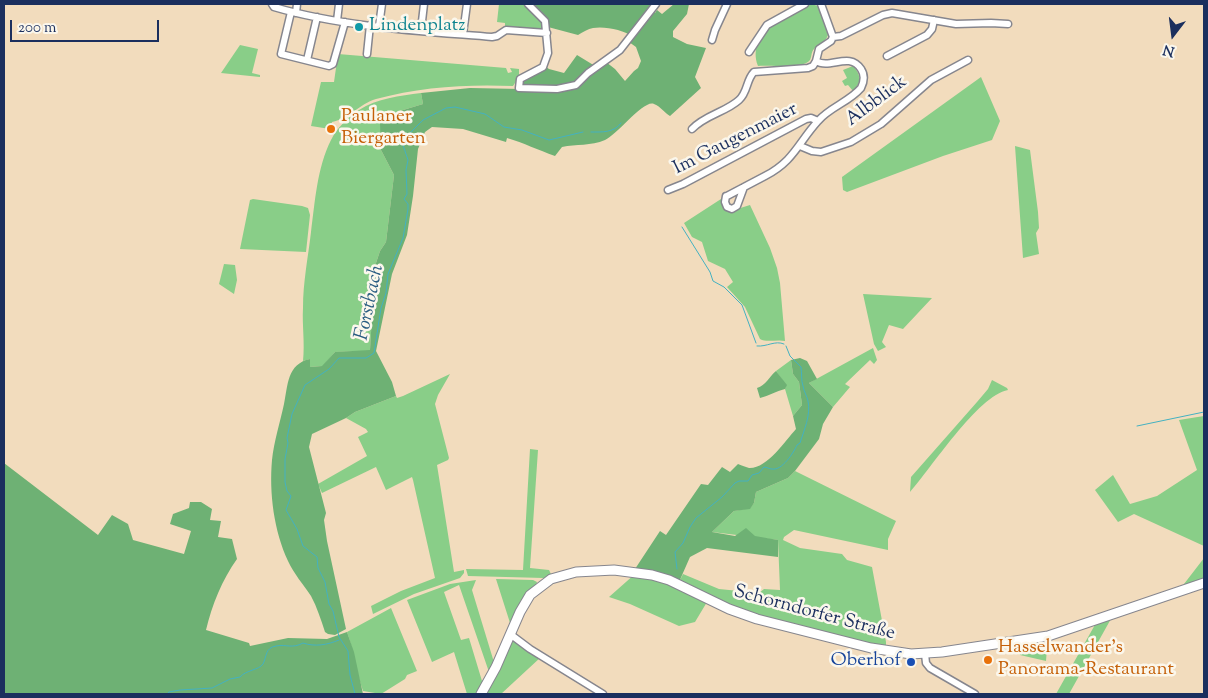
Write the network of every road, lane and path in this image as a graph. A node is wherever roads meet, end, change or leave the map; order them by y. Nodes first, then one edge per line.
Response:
1 (272, 4) edge
2 (297, 4) edge
3 (339, 4) edge
4 (382, 4) edge
5 (424, 4) edge
6 (466, 4) edge
7 (528, 4) edge
8 (656, 4) edge
9 (727, 4) edge
10 (805, 4) edge
11 (821, 4) edge
12 (293, 12) junction
13 (317, 17) junction
14 (934, 20) junction
15 (337, 21) junction
16 (345, 22) junction
17 (1008, 24) dead end
18 (370, 25) junction
19 (379, 26) junction
20 (420, 30) junction
21 (547, 33) junction
22 (462, 34) junction
23 (833, 36) junction
24 (712, 40) dead end
25 (749, 52) dead end
26 (367, 54) dead end
27 (887, 56) dead end
28 (307, 60) junction
29 (968, 60) dead end
30 (816, 61) junction
31 (818, 121) junction
32 (692, 129) dead end
33 (800, 146) junction
34 (744, 187) dead end
35 (668, 190) dead end
36 (1204, 583) edge
37 (510, 634) junction
38 (925, 654) junction
39 (481, 694) edge
40 (603, 694) edge
41 (975, 694) edge

1 - 12 street
2 - 12 street
3 - 15 street
4 - 19 street
5 - 20 street
6 - 22 street
7 - 21 street
8 - 21 street
9 - 24 street
10 - 25 street
11 - 23 street
12 - 13 street
12 - 28 street
13 - 15 street
13 - 28 street
14 - 17 street
14 - 23 street
14 - 27 street
15 - 16 street
16 - 18 street
16 - 28 street
18 - 19 street
18 - 26 street
19 - 20 street
20 - 22 street
21 - 22 street
23 - 30 street
29 - 33 street, Albblick
30 - 31 street
30 - 32 street
31 - 33 street
31 - 35 street, Im Gaugenmaier
33 - 34 street
36 - 38 main road, Schorndorfer Straße
37 - 38 main road, Schorndorfer Straße
37 - 39 main road, Schorndorfer Straße
37 - 40 street
38 - 41 street

